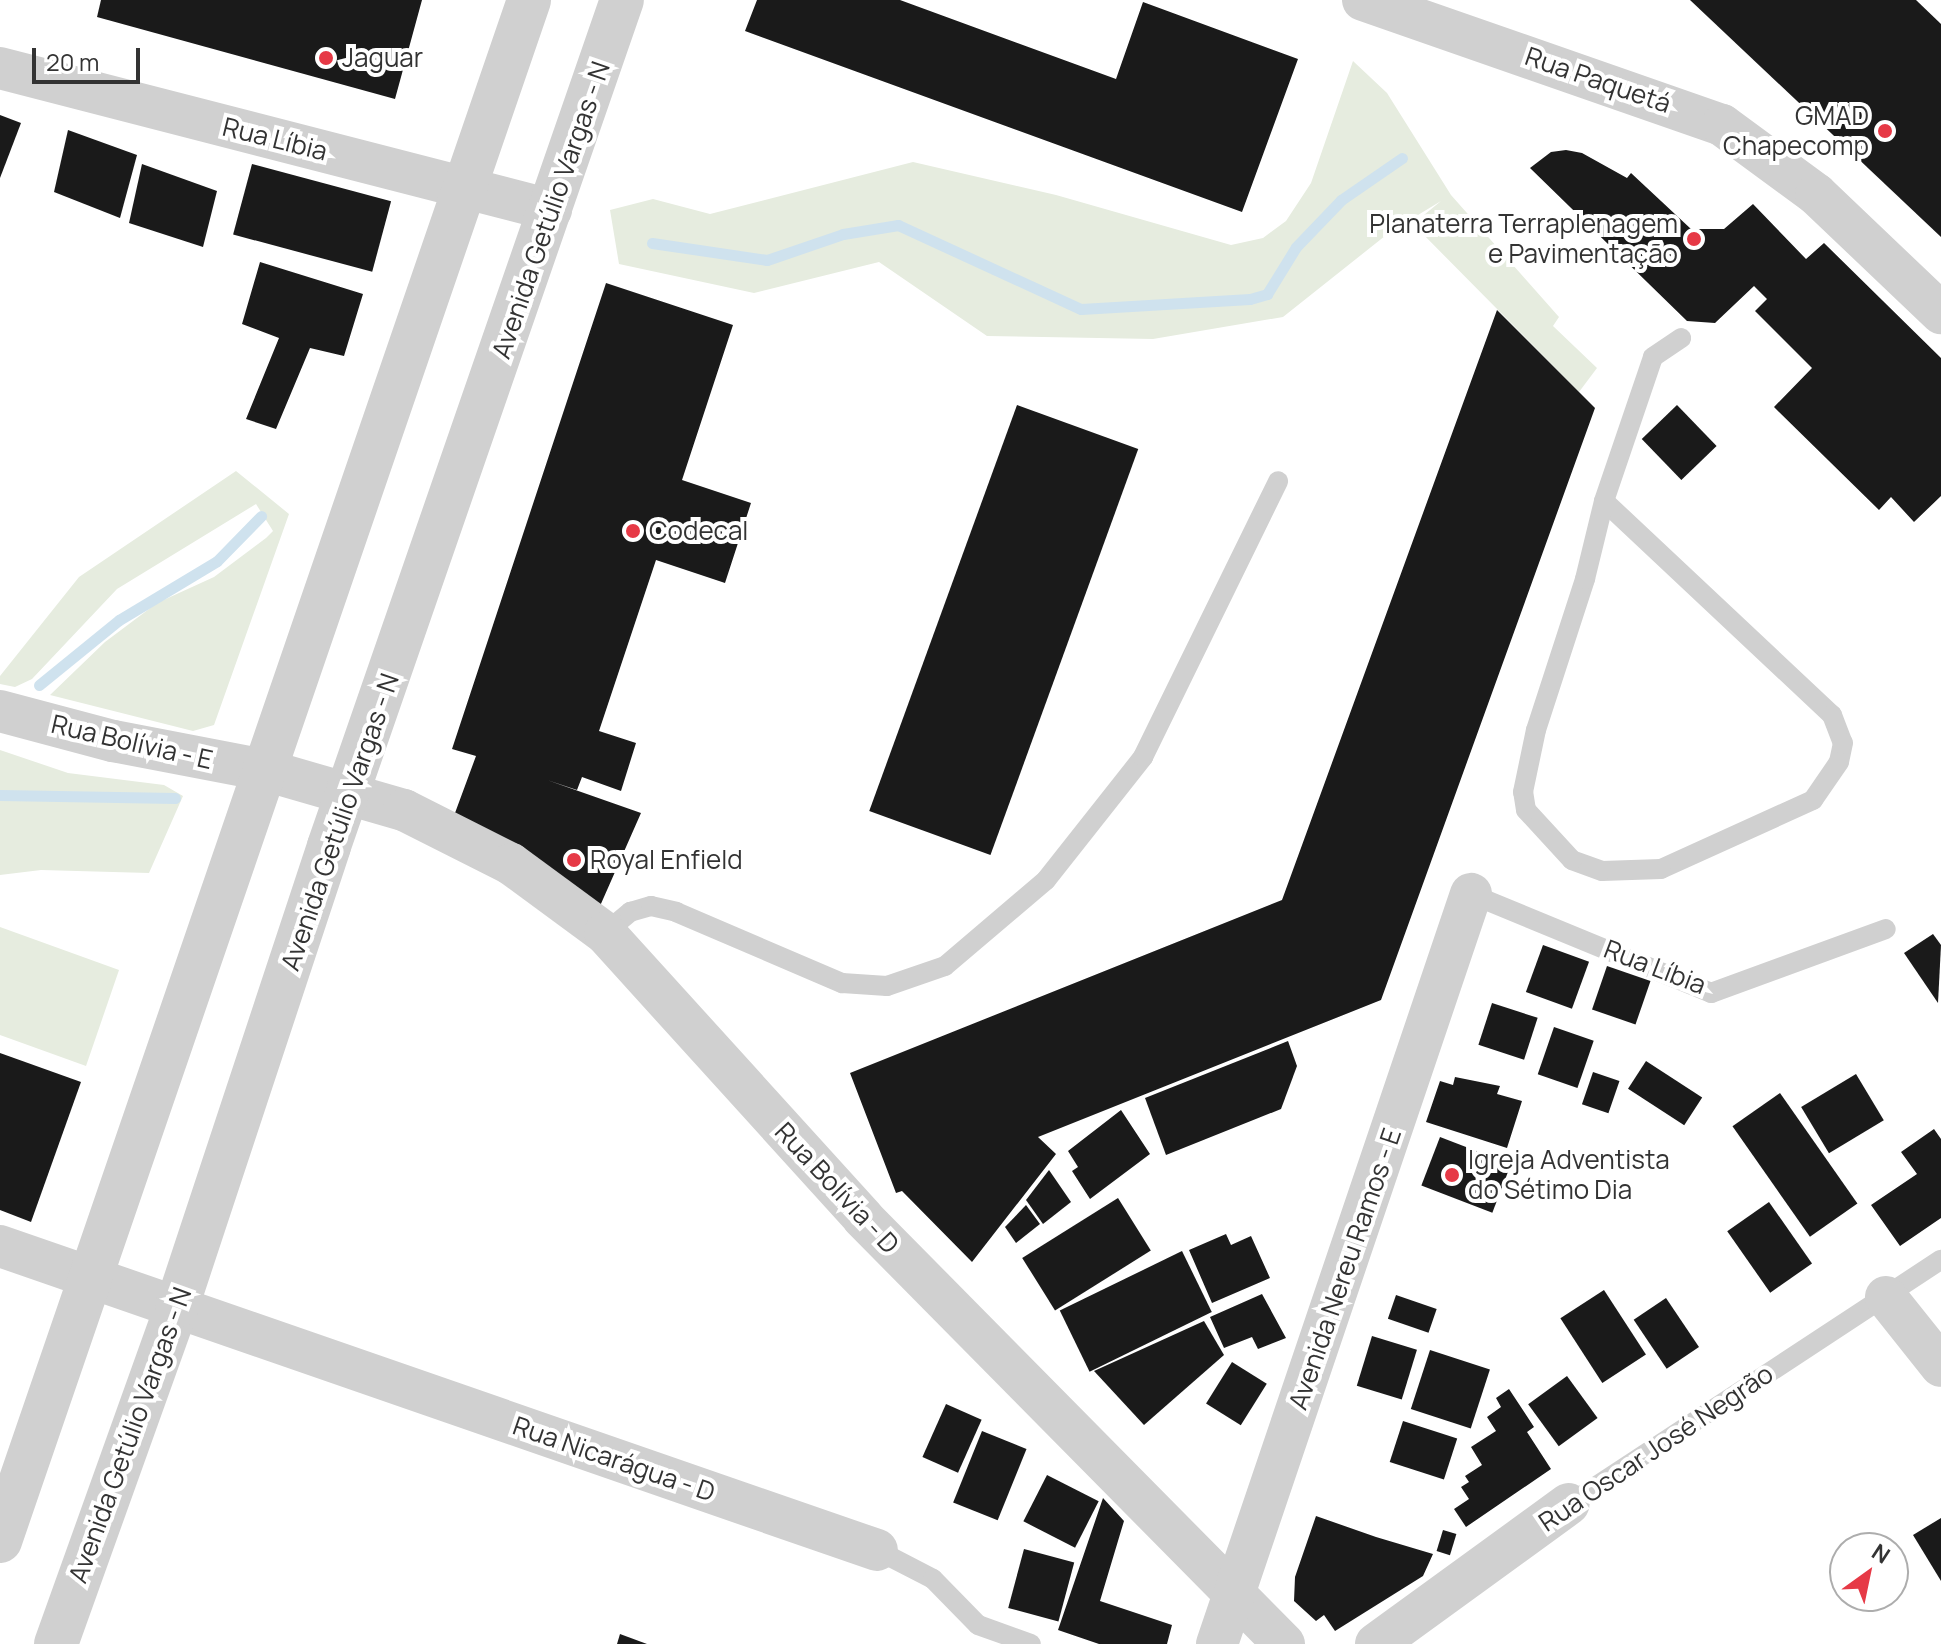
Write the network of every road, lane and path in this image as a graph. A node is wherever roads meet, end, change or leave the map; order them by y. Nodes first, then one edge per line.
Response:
1 (529, 0) edge
2 (622, 0) edge
3 (1363, 0) edge
4 (0, 68) edge
5 (462, 186) junction
6 (551, 210) junction
7 (1941, 313) edge
8 (1681, 338) dead end
9 (1278, 481) dead end
10 (1604, 501) junction
11 (0, 711) edge
12 (265, 770) junction
13 (347, 797) junction
14 (1471, 894) joint
15 (1886, 929) dead end
16 (605, 933) junction
17 (0, 1246) edge
18 (1941, 1260) edge
19 (94, 1279) junction
20 (1886, 1297) junction
21 (177, 1306) junction
22 (1941, 1366) edge
23 (1569, 1504) joint
24 (0, 1541) edge
25 (877, 1550) joint
26 (1237, 1592) junction
27 (56, 1644) edge
28 (1031, 1644) edge
29 (1217, 1644) edge
30 (1284, 1644) edge
31 (1376, 1644) edge

1 - 5 street
2 - 6 street, Avenida Getúlio Vargas - N
3 - 7 street, Rua Paquetá
4 - 5 street, Rua Líbia
5 - 6 street, Rua Líbia
5 - 12 street
6 - 13 street, Avenida Getúlio Vargas - N
8 - 10 lane
9 - 16 lane
10 - 10 lane
11 - 12 street, Rua Bolívia - E
12 - 13 street, Rua Bolívia - E
12 - 19 street
13 - 16 street, Rua Bolívia - D
13 - 21 street, Avenida Getúlio Vargas - N
14 - 15 lane, Rua Líbia
14 - 26 street, Avenida Nereu Ramos - E
16 - 26 street, Rua Bolívia - D
17 - 19 street, Rua Nicarágua - D
18 - 20 lane, Rua Oscar José Negrão
19 - 21 street, Rua Nicarágua - D
19 - 24 street
20 - 22 street
20 - 23 lane, Rua Oscar José Negrão
21 - 25 street, Rua Nicarágua - D
21 - 27 street, Avenida Getúlio Vargas - N
23 - 31 street, Rua Oscar José Negrão
25 - 28 lane, Rua Nicarágua - D
26 - 29 street, Avenida Nereu Ramos - E
26 - 30 street, Rua Bolívia - D

